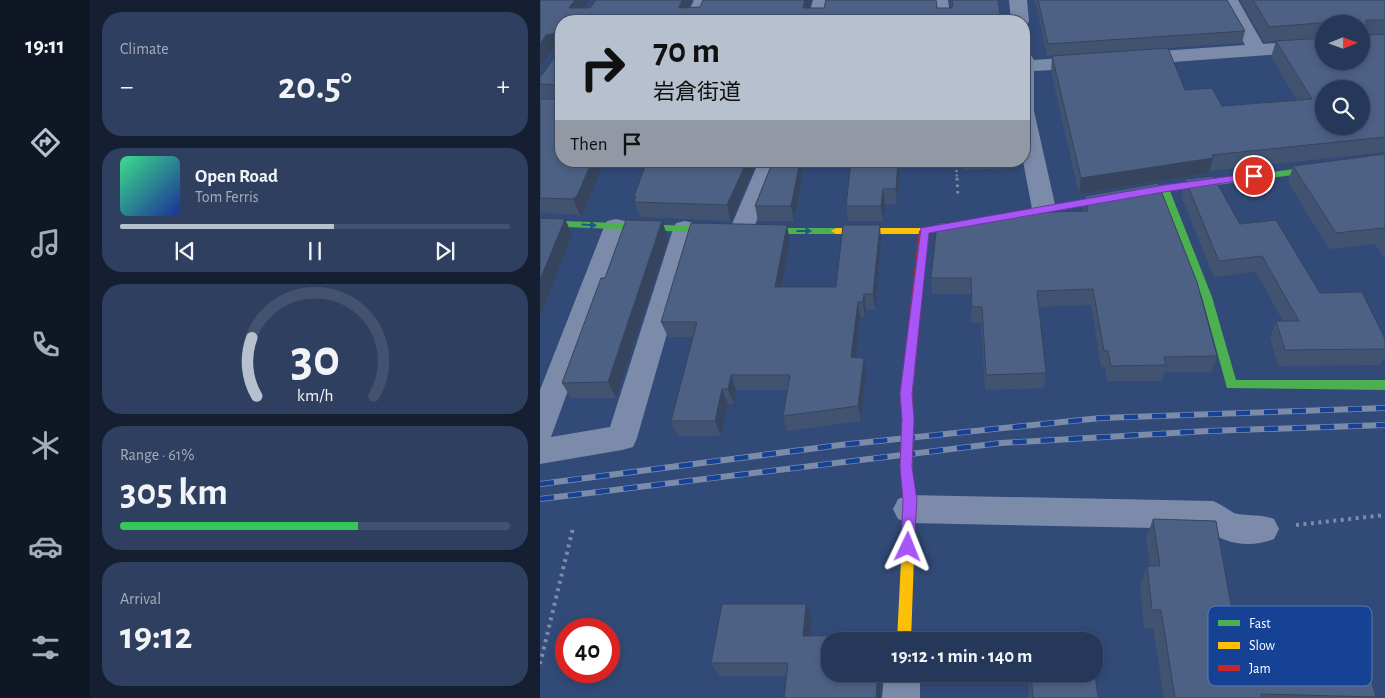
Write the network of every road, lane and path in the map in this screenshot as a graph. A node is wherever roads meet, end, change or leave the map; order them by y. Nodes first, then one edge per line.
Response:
1 (703, 0) edge
2 (822, 0) edge
3 (942, 0) edge
4 (1018, 0) edge
5 (1229, 0) edge
6 (696, 15) edge
7 (818, 15) edge
8 (944, 15) edge
9 (1019, 15) edge
10 (1315, 45) edge
11 (1256, 48) junction
12 (1030, 62) edge
13 (1030, 140) edge
14 (1385, 160) edge
15 (768, 167) edge
16 (956, 167) edge
17 (1164, 188) junction
18 (1044, 209) junction
19 (540, 222) edge
20 (960, 225) junction
21 (616, 227) junction
22 (685, 229) junction
23 (741, 231) junction
24 (924, 231) junction
25 (1385, 385) edge
26 (540, 428) edge
27 (540, 451) edge
28 (909, 509) junction
29 (1385, 516) edge
30 (573, 528) dead end
31 (1263, 529) joint
32 (904, 632) edge
33 (540, 664) edge
34 (902, 682) edge
35 (901, 698) edge

1 - 6 street
2 - 7 street
3 - 8 lane
4 - 9 street
5 - 11 street
10 - 11 street
11 - 12 street
13 - 18 street
14 - 17 street
15 - 23 street
16 - 20 path
17 - 18 street
17 - 25 street
18 - 20 street
19 -> 21 street
20 - 24 street
21 - 22 street
21 - 26 street
22 - 23 street
22 - 27 street
23 -> 24 street
24 - 28 street
28 - 31 street
28 - 32 street
29 - 31 path
30 - 33 path
34 - 35 street

